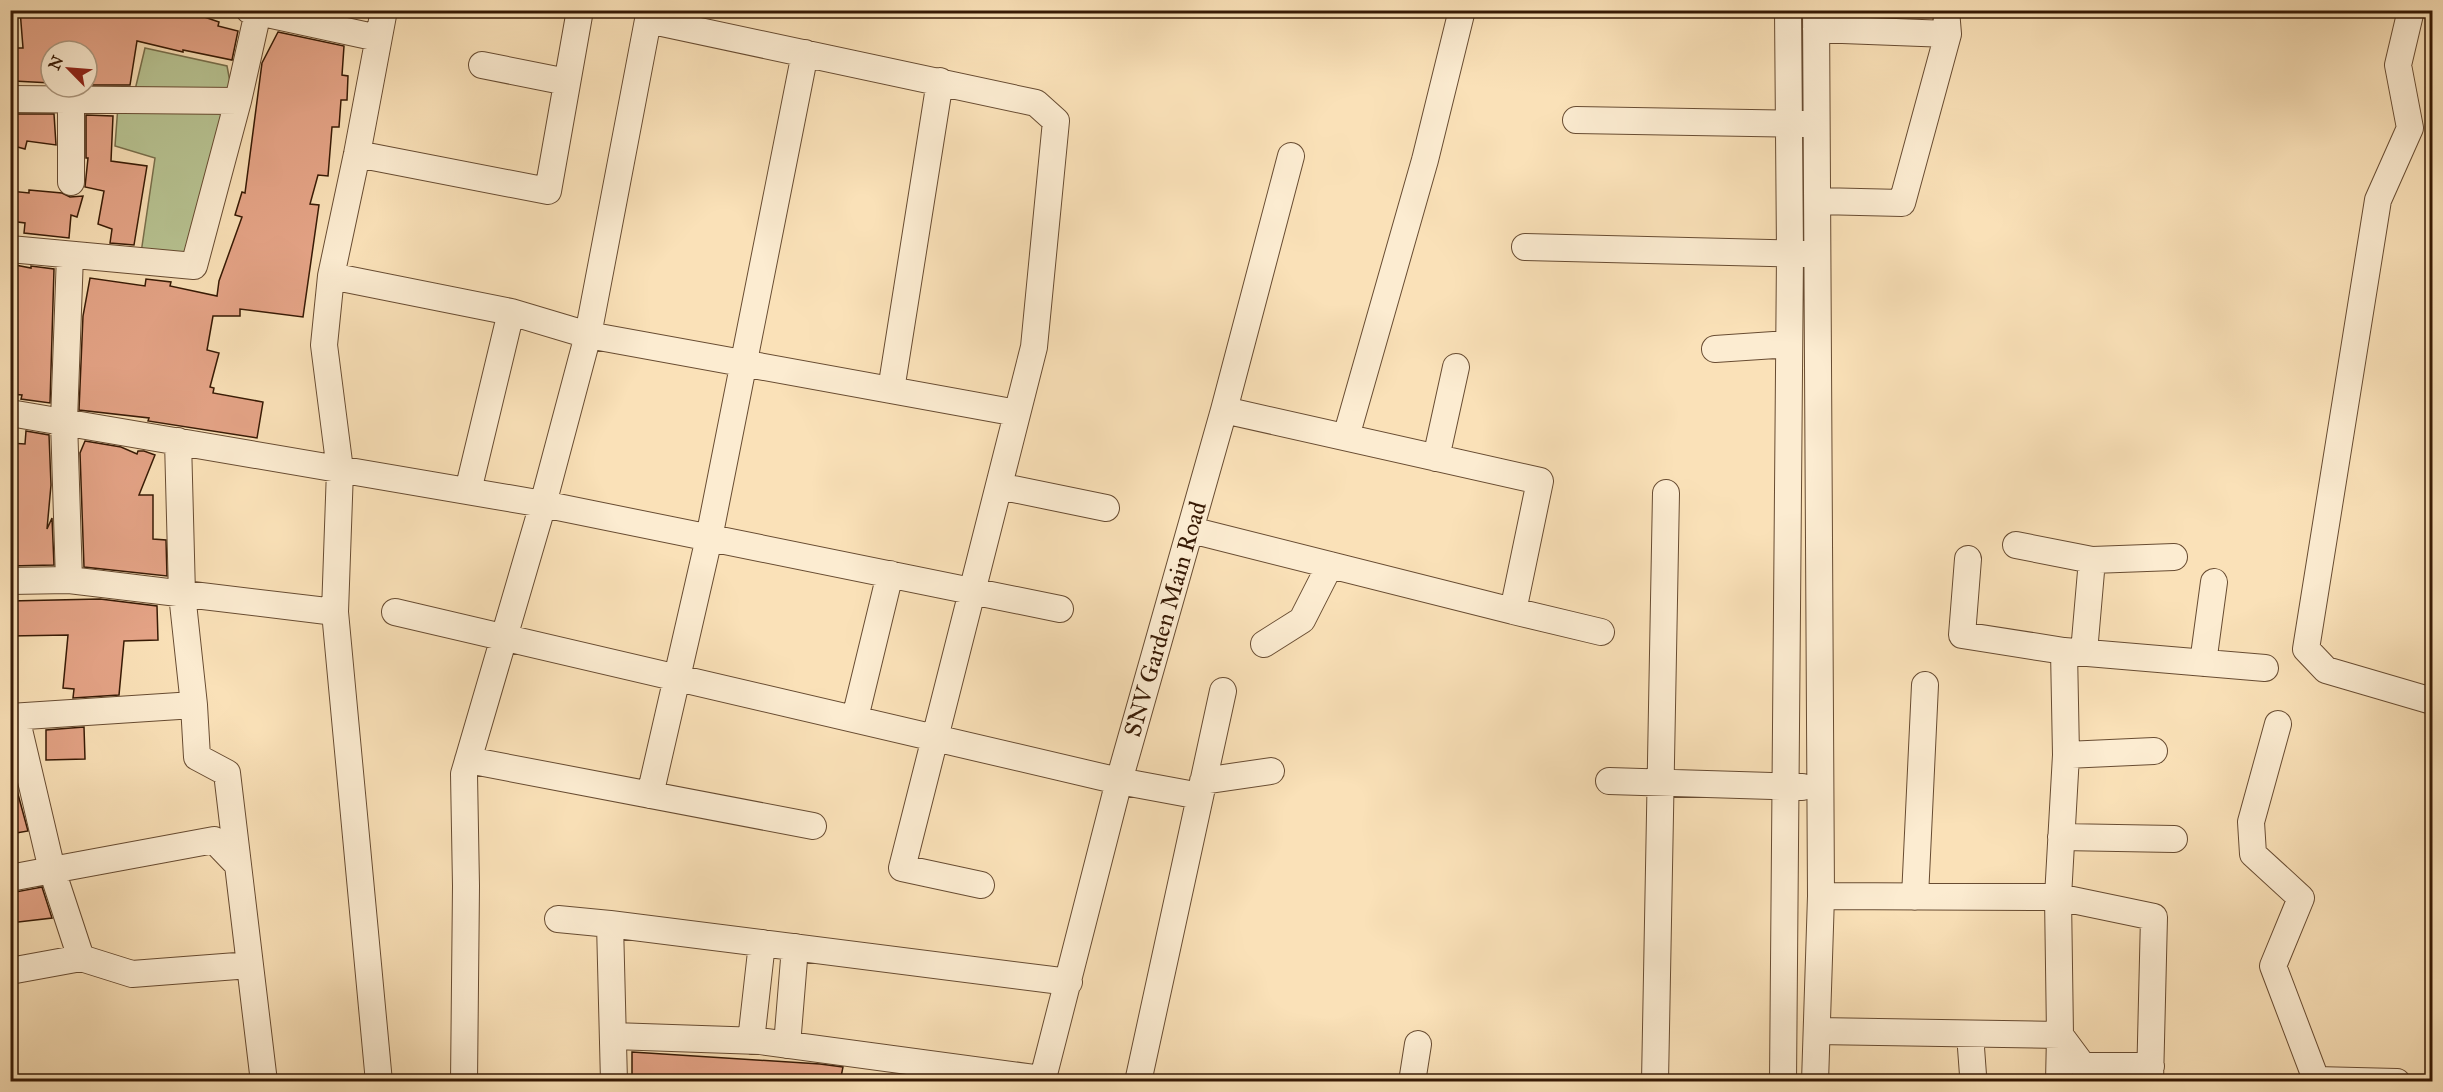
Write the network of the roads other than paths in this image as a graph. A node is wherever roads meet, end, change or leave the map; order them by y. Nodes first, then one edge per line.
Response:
1 (384, 10) edge
2 (580, 10) edge
3 (1462, 10) edge
4 (1788, 10) edge
5 (2410, 10) edge
6 (254, 11) edge
7 (648, 15) edge
8 (1816, 20) edge
9 (1947, 22) edge
10 (378, 38) junction
11 (806, 53) junction
12 (482, 65) dead end
13 (940, 81) junction
14 (567, 82) junction
15 (10, 99) edge
16 (71, 100) junction
17 (238, 101) junction
18 (1576, 120) dead end
19 (1790, 124) junction
20 (1818, 125) junction
21 (357, 154) junction
22 (1291, 156) dead end
23 (71, 182) dead end
24 (1818, 201) junction
25 (1525, 247) dead end
26 (10, 249) edge
27 (1790, 254) junction
28 (70, 255) junction
29 (1818, 255) junction
30 (331, 276) junction
31 (511, 312) junction
32 (588, 335) junction
33 (1789, 344) junction
34 (1715, 350) dead end
35 (745, 363) junction
36 (1456, 367) dead end
37 (891, 390) junction
38 (1224, 410) junction
39 (10, 413) edge
40 (1017, 413) junction
41 (64, 421) junction
42 (1347, 437) junction
43 (178, 441) junction
44 (1436, 458) junction
45 (340, 470) junction
46 (999, 486) junction
47 (468, 491) junction
48 (1666, 493) dead end
49 (543, 504) junction
50 (1106, 508) dead end
51 (1191, 530) junction
52 (707, 537) junction
53 (2016, 545) dead end
54 (2174, 557) dead end
55 (1968, 559) dead end
56 (2092, 560) junction
57 (1330, 565) junction
58 (890, 574) junction
59 (69, 580) junction
60 (10, 581) edge
61 (2214, 582) dead end
62 (973, 591) junction
63 (182, 594) junction
64 (1060, 609) dead end
65 (1512, 611) junction
66 (336, 612) junction
67 (395, 612) dead end
68 (1601, 632) dead end
69 (504, 638) junction
70 (1264, 644) dead end
71 (2074, 651) junction
72 (2203, 663) junction
73 (2265, 668) dead end
74 (676, 677) junction
75 (1925, 685) dead end
76 (1223, 691) dead end
77 (2433, 701) edge
78 (194, 705) junction
79 (13, 717) edge
80 (855, 718) junction
81 (2278, 724) dead end
82 (935, 737) junction
83 (2154, 751) dead end
84 (2066, 755) junction
85 (468, 760) junction
86 (1271, 771) dead end
87 (1119, 781) junction
88 (1609, 781) dead end
89 (1661, 781) junction
90 (1786, 787) junction
91 (1820, 788) junction
92 (1202, 789) junction
93 (650, 795) junction
94 (813, 826) dead end
95 (2061, 837) junction
96 (2174, 839) dead end
97 (238, 865) junction
98 (52, 870) junction
99 (10, 878) edge
100 (981, 885) dead end
101 (1821, 896) junction
102 (1915, 897) junction
103 (2058, 897) junction
104 (558, 919) dead end
105 (610, 924) junction
106 (762, 943) junction
107 (795, 947) junction
108 (81, 958) junction
109 (250, 964) junction
110 (10, 971) edge
111 (1069, 982) junction
112 (1817, 1030) junction
113 (1970, 1034) junction
114 (2060, 1035) junction
115 (613, 1036) junction
116 (751, 1041) junction
117 (1418, 1044) dead end
118 (787, 1045) junction
119 (2150, 1074) edge
120 (1973, 1075) dead end
121 (1042, 1080) edge
122 (2317, 1081) edge
123 (264, 1082) edge
124 (379, 1082) edge
125 (464, 1082) edge
126 (614, 1082) edge
127 (1138, 1082) edge
128 (1412, 1082) edge
129 (1655, 1082) edge
130 (1783, 1082) edge
131 (1815, 1082) edge
132 (2059, 1082) edge
133 (2397, 1082) edge

1 - 10 street
2 - 14 street
3 - 42 street
4 - 19 street
5 - 77 street
6 - 10 street
6 - 17 street
7 - 11 street
7 - 32 street
8 - 9 street
8 - 20 street
9 - 24 street
10 - 21 street
11 - 13 street
11 - 35 street
12 - 14 street
13 - 37 street
13 - 40 street
14 - 21 street
15 - 16 street
16 - 17 street
16 - 23 street
17 - 28 street
18 - 19 street
19 - 20 street
19 - 27 street
20 - 24 street
21 - 30 street
22 - 38 street, SNV Garden Main Road
24 - 29 street
25 - 27 street
26 - 28 street
27 - 29 street
27 - 33 street
28 - 41 street
29 - 91 street
30 - 31 street
30 - 45 street
31 - 32 street
31 - 47 street
32 - 35 street
32 - 49 street
33 - 34 street
33 - 90 street
35 - 37 street
35 - 52 street
36 - 44 street
37 - 40 street
38 - 42 street
38 - 51 street, SNV Garden Main Road
39 - 41 street
40 - 46 street
41 - 43 street
41 - 59 street
42 - 44 street
43 - 45 street
43 - 63 street
44 - 65 street
45 - 47 street
45 - 66 street
46 - 50 street
46 - 62 street
47 - 49 street
48 - 89 street
49 - 52 street
49 - 69 street
51 - 57 street
51 - 87 street, SNV Garden Main Road
52 - 58 street
52 - 74 street
53 - 56 street
54 - 56 street
55 - 71 street
56 - 71 street
57 - 65 street
57 - 70 street
58 - 62 street
58 - 80 street
59 - 60 street
59 - 63 street
61 - 72 street
62 - 64 street
62 - 82 street
63 - 66 street
63 - 78 street
65 - 68 street
66 - 124 street
67 - 69 street
69 - 74 street
69 - 85 street
71 - 72 street
71 - 84 street
72 - 73 street
74 - 80 street
74 - 93 street
75 - 102 street
76 - 92 street
78 - 79 street
78 - 97 street
79 - 98 street
80 - 82 street
81 - 122 street
82 - 87 street
82 - 100 street
83 - 84 street
84 - 95 street
85 - 93 street
85 - 125 street
86 - 92 street
87 - 92 street
87 - 111 street, SNV Garden Main Road
88 - 89 street
89 - 90 street
89 - 129 street
90 - 91 street
90 - 130 street
91 - 101 street
92 - 127 street
93 - 94 street
95 - 96 street
95 - 103 street
97 - 98 street
97 - 109 street
98 - 99 street
98 - 108 street
101 - 102 street
101 - 112 street
102 - 103 street
103 - 114 street
103 - 119 street
104 - 105 street
105 - 106 street
105 - 115 street
106 - 107 street
106 - 116 street
107 - 111 street
107 - 118 street
108 - 109 street
108 - 110 street
109 - 123 street
111 - 121 street, SNV Garden Main Road
112 - 113 street
112 - 131 street
113 - 114 street
113 - 120 street
114 - 119 street
114 - 132 street
115 - 116 street
115 - 126 street
116 - 118 street
117 - 128 street
118 - 121 street
122 - 133 street

